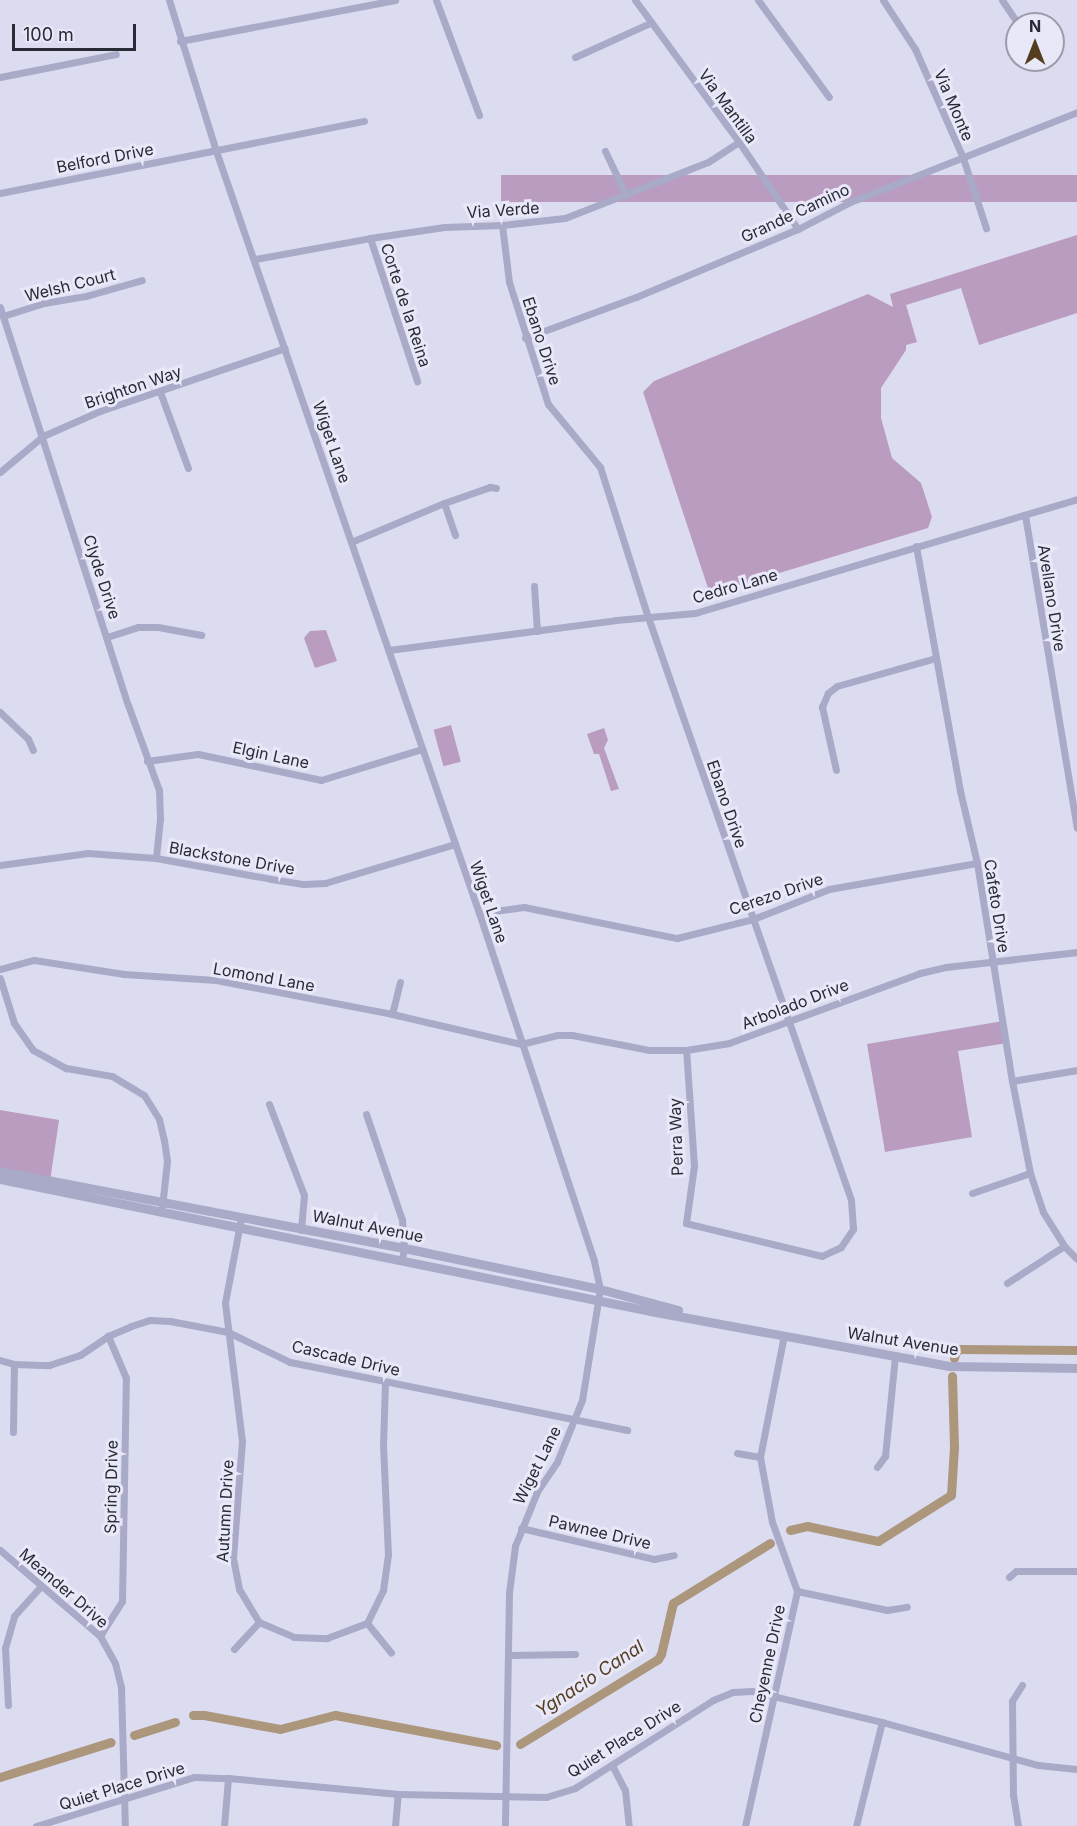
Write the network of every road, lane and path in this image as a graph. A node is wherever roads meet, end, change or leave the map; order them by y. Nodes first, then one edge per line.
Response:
1 (169, 0) edge
2 (396, 0) edge
3 (436, 0) edge
4 (635, 0) edge
5 (758, 0) edge
6 (883, 0) edge
7 (650, 23) junction
8 (180, 41) junction
9 (116, 54) dead end
10 (575, 57) dead end
11 (0, 77) edge
12 (829, 97) dead end
13 (1077, 112) edge
14 (479, 116) dead end
15 (364, 122) dead end
16 (739, 142) junction
17 (216, 151) junction
18 (605, 151) dead end
19 (963, 158) junction
20 (0, 193) edge
21 (626, 195) junction
22 (502, 225) junction
23 (986, 228) dead end
24 (798, 229) junction
25 (370, 237) junction
26 (255, 259) junction
27 (142, 280) dead end
28 (0, 307) edge
29 (3, 316) junction
30 (525, 338) junction
31 (285, 348) junction
32 (417, 381) dead end
33 (160, 392) junction
34 (43, 436) junction
35 (188, 468) dead end
36 (0, 472) edge
37 (496, 488) dead end
38 (1077, 499) edge
39 (444, 503) junction
40 (1025, 514) junction
41 (454, 534) dead end
42 (351, 542) junction
43 (916, 546) junction
44 (534, 586) dead end
45 (648, 617) junction
46 (537, 631) junction
47 (201, 635) dead end
48 (107, 637) junction
49 (389, 650) junction
50 (936, 658) junction
51 (0, 712) edge
52 (422, 749) junction
53 (33, 750) dead end
54 (147, 761) junction
55 (836, 770) dead end
56 (1077, 828) edge
57 (455, 844) junction
58 (156, 858) junction
59 (977, 863) junction
60 (0, 865) edge
61 (479, 913) junction
62 (753, 919) junction
63 (1077, 952) edge
64 (993, 962) junction
65 (0, 969) edge
66 (0, 978) edge
67 (400, 982) dead end
68 (392, 1014) junction
69 (788, 1022) junction
70 (521, 1044) junction
71 (686, 1050) junction
72 (1077, 1070) edge
73 (1012, 1081) junction
74 (269, 1104) dead end
75 (366, 1114) dead end
76 (0, 1171) edge
77 (1030, 1173) junction
78 (0, 1179) edge
79 (972, 1193) dead end
80 (163, 1200) junction
81 (161, 1210) junction
82 (240, 1223) junction
83 (686, 1223) joint
84 (301, 1234) junction
85 (1064, 1246) junction
86 (404, 1248) junction
87 (402, 1259) junction
88 (1077, 1259) edge
89 (1007, 1283) dead end
90 (600, 1289) junction
91 (599, 1300) junction
92 (727, 1323) junction
93 (228, 1332) junction
94 (784, 1335) junction
95 (108, 1336) junction
96 (895, 1356) junction
97 (0, 1360) edge
98 (14, 1364) junction
99 (1077, 1368) edge
100 (385, 1382) junction
101 (575, 1419) junction
102 (627, 1430) dead end
103 (13, 1432) dead end
104 (737, 1453) dead end
105 (760, 1457) junction
106 (878, 1467) dead end
107 (521, 1528) junction
108 (0, 1550) edge
109 (674, 1555) dead end
110 (1077, 1571) edge
111 (1009, 1577) dead end
112 (41, 1586) junction
113 (797, 1591) junction
114 (907, 1607) dead end
115 (259, 1622) junction
116 (367, 1623) junction
117 (100, 1636) junction
118 (234, 1649) dead end
119 (392, 1653) dead end
120 (575, 1654) dead end
121 (509, 1655) junction
122 (1022, 1685) dead end
123 (775, 1694) junction
124 (8, 1705) dead end
125 (882, 1722) junction
126 (1012, 1756) junction
127 (612, 1765) junction
128 (1077, 1769) edge
129 (228, 1778) junction
130 (398, 1794) junction
131 (506, 1797) junction
132 (126, 1798) junction
133 (36, 1826) edge
134 (125, 1826) edge
135 (224, 1826) edge
136 (395, 1826) edge
137 (505, 1826) edge
138 (629, 1826) edge
139 (745, 1826) edge
140 (856, 1826) edge
141 (1018, 1826) edge

1 - 8 street, Wiget Lane
2 - 8 street
3 - 14 street
4 - 7 street, Via Mantilla
5 - 12 street
6 - 19 street, Via Monte
7 - 10 street
7 - 16 street, Via Mantilla
8 - 17 street, Wiget Lane
9 - 11 street
13 - 19 street, Grande Camino
15 - 17 street, Belford Drive
16 - 21 street, Via Verde
16 - 24 street, Via Mantilla
17 - 20 street, Belford Drive
17 - 26 street, Wiget Lane
18 - 21 street
19 - 23 street, Via Monte
19 - 24 street, Grande Camino
21 - 22 street, Via Verde
22 - 25 street, Via Verde
22 - 30 street, Ebano Drive
24 - 30 street, Grande Camino
25 - 26 street, Via Verde
25 - 32 street, Corte de la Reina
26 - 31 street, Wiget Lane
27 - 29 street, Welsh Court
28 - 29 street, Clyde Drive
29 - 34 street, Clyde Drive
30 - 45 street, Ebano Drive
31 - 33 street, Brighton Way
31 - 42 street, Wiget Lane
33 - 34 street, Brighton Way
33 - 35 street
34 - 36 street, Brighton Way
34 - 48 street, Clyde Drive
37 - 39 street
38 - 40 street, Cedro Lane
39 - 41 street
39 - 42 street
40 - 43 street, Cedro Lane
40 - 56 street, Avellano Drive
42 - 49 street, Wiget Lane
43 - 45 street, Cedro Lane
43 - 50 street, Cafeto Drive
44 - 46 street
45 - 46 street, Cedro Lane
45 - 62 street, Ebano Drive
46 - 49 street, Cedro Lane
47 - 48 street
48 - 54 street, Clyde Drive
49 - 52 street, Wiget Lane
50 - 55 street
50 - 59 street, Cafeto Drive
51 - 53 street
52 - 54 street, Elgin Lane
52 - 57 street, Wiget Lane
54 - 58 street, Clyde Drive
57 - 58 street, Blackstone Drive
57 - 61 street, Wiget Lane
58 - 60 street, Blackstone Drive
59 - 62 street, Cerezo Drive
59 - 64 street, Cafeto Drive
61 - 62 street, Cerezo Drive
61 - 70 street, Wiget Lane
62 - 69 street, Ebano Drive
63 - 64 street, Arbolado Drive
64 - 69 street, Arbolado Drive
64 - 73 street, Cafeto Drive
65 - 68 street, Lomond Lane
66 - 80 street
67 - 68 street
68 - 70 street, Lomond Lane
69 - 71 street, Arbolado Drive
69 - 83 street, Ebano Drive
70 - 71 street, Arbolado Drive
70 - 90 street, Wiget Lane
71 - 83 street, Perra Way
72 - 73 street
73 - 77 street, Cafeto Drive
74 - 84 street
75 - 86 street
76 - 80 street, Walnut Avenue
77 - 79 street
77 - 85 street, Cafeto Drive
78 - 81 street, Walnut Avenue
80 - 81 street
80 - 82 street, Walnut Avenue
81 - 82 street, Walnut Avenue
82 - 84 street, Walnut Avenue
82 - 93 street, Autumn Drive
84 - 86 street, Walnut Avenue
84 - 87 street, Walnut Avenue
85 - 88 street, Cafeto Drive
85 - 89 street
86 - 87 street
86 - 90 street, Walnut Avenue
87 - 91 street, Walnut Avenue
90 - 91 street, Wiget Lane
90 - 92 street, Walnut Avenue
91 - 92 street, Walnut Avenue
91 - 101 street, Wiget Lane
92 - 94 street, Walnut Avenue
93 - 95 street, Cascade Drive
93 - 100 street, Cascade Drive
93 - 115 street, Autumn Drive
94 - 96 street, Walnut Avenue
94 - 105 street, Cheyenne Drive
95 - 98 street, Cascade Drive
95 - 117 street, Spring Drive
96 - 99 street, Walnut Avenue
96 - 106 street
97 - 98 street, Cascade Drive
98 - 103 street
100 - 101 street, Cascade Drive
100 - 116 street
101 - 102 street, Cascade Drive
101 - 107 street, Wiget Lane
104 - 105 street
105 - 113 street, Cheyenne Drive
107 - 109 street, Pawnee Drive
107 - 121 street, Wiget Lane
108 - 112 street, Meander Drive
110 - 111 street
112 - 117 street, Meander Drive
112 - 124 street
113 - 114 street
113 - 123 street, Cheyenne Drive
115 - 116 street
115 - 118 street
116 - 119 street
117 - 132 street, Meander Drive
120 - 121 street
121 - 131 street, Wiget Lane
122 - 126 street
123 - 125 street, Quiet Place Drive
123 - 127 street, Quiet Place Drive
123 - 139 street, Cheyenne Drive
125 - 126 street, Quiet Place Drive
125 - 140 street
126 - 128 street, Quiet Place Drive
126 - 141 street
127 - 131 street, Quiet Place Drive
127 - 138 street
129 - 130 street, Quiet Place Drive
129 - 132 street, Quiet Place Drive
129 - 135 street
130 - 131 street, Quiet Place Drive
130 - 136 street
131 - 137 street, Wiget Lane
132 - 133 street, Quiet Place Drive
132 - 134 street, Meander Drive

